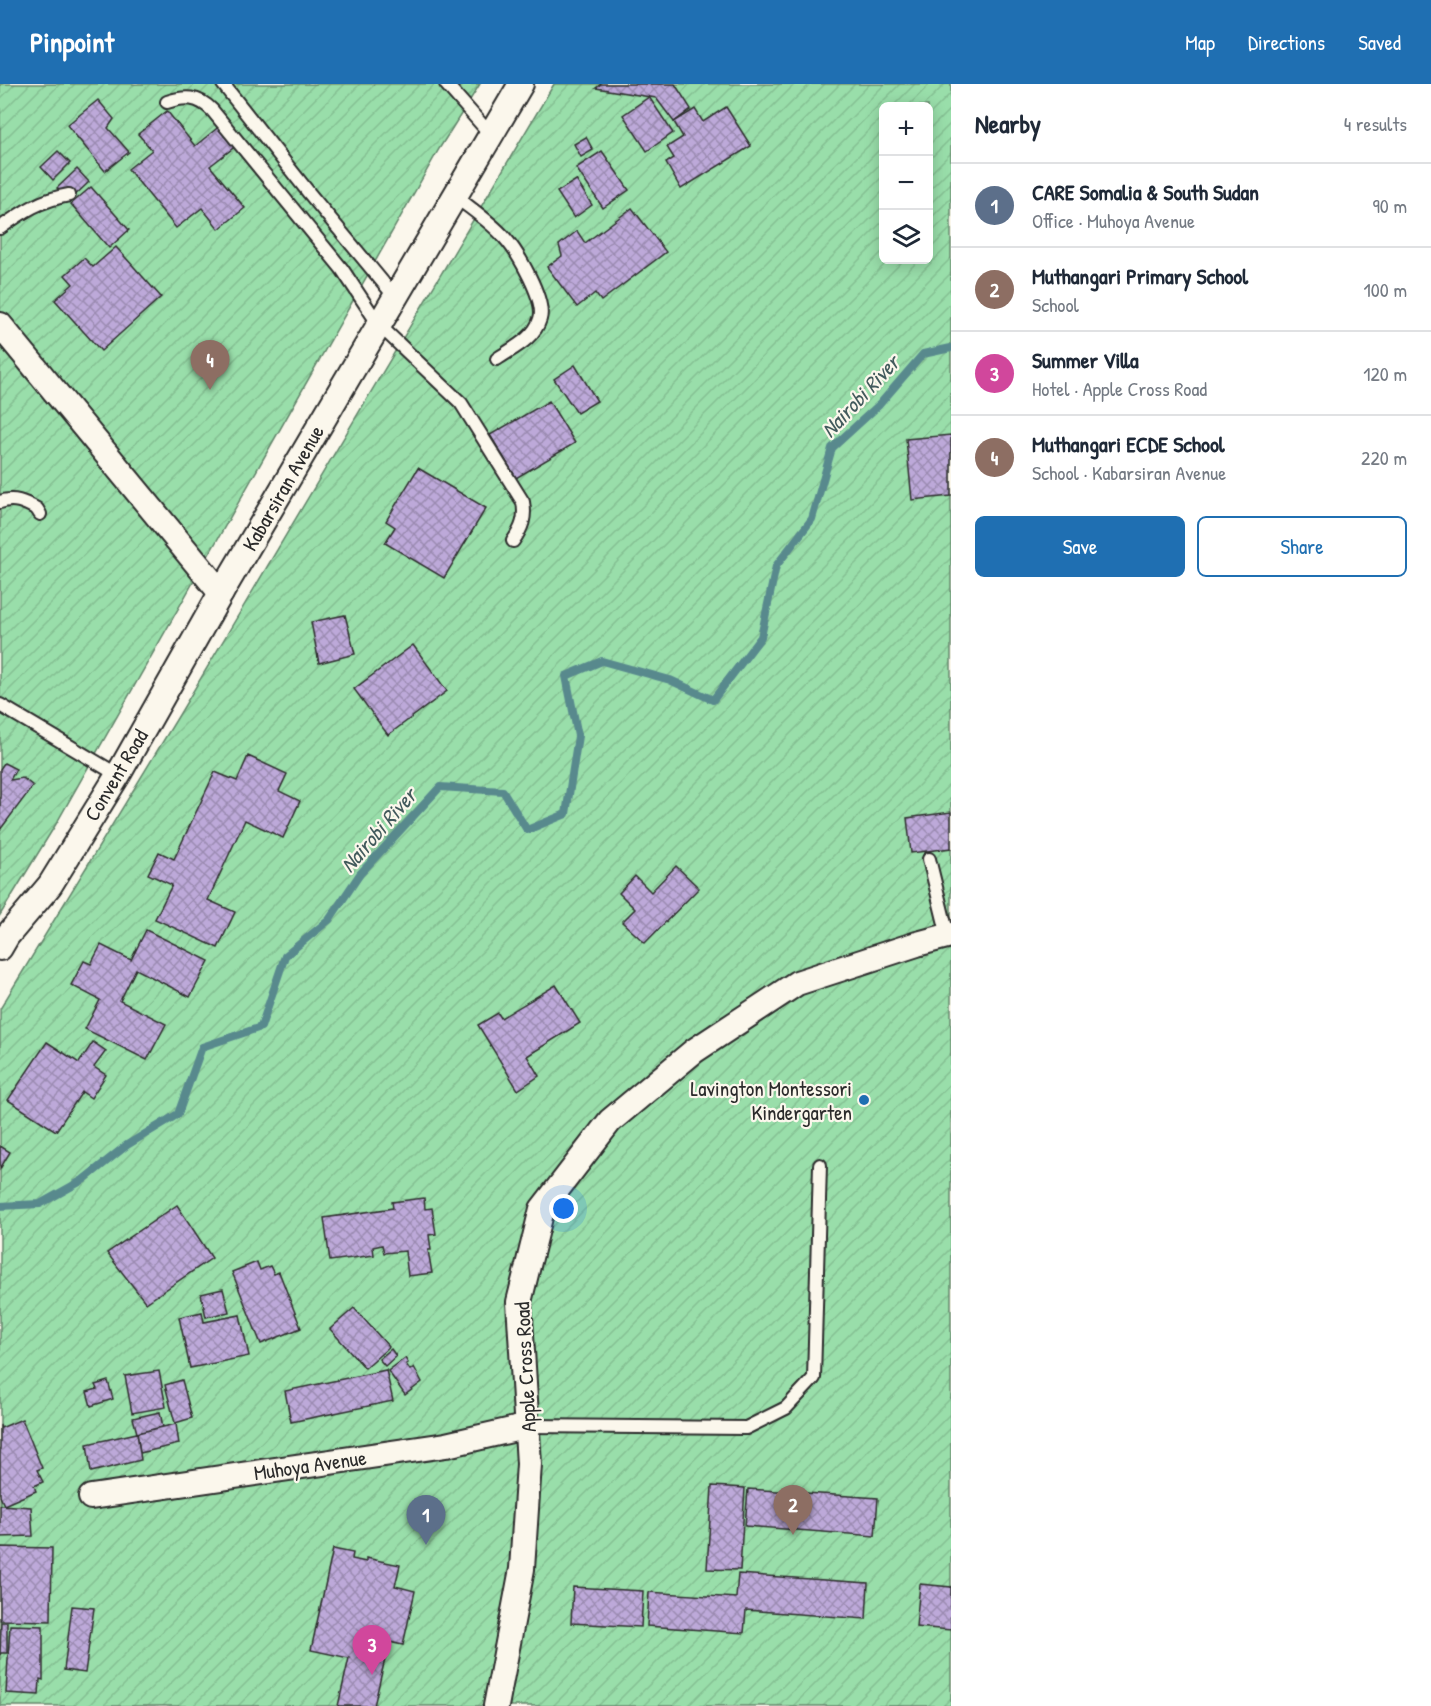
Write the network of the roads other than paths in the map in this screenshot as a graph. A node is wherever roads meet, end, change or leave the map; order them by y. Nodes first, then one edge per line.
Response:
1 (223, 84) edge
2 (446, 84) edge
3 (521, 84) edge
4 (167, 102) dead end
5 (491, 135) junction
6 (69, 195) dead end
7 (455, 196) junction
8 (0, 228) edge
9 (395, 297) junction
10 (379, 325) junction
11 (2, 333) edge
12 (497, 359) dead end
13 (0, 502) edge
14 (40, 514) dead end
15 (513, 542) dead end
16 (221, 593) junction
17 (0, 705) edge
18 (118, 774) junction
19 (929, 859) dead end
20 (949, 935) edge
21 (2, 940) edge
22 (820, 1165) dead end
23 (528, 1426) junction
24 (91, 1497) dead end
25 (496, 1706) edge

1 - 9 lane
2 - 5 lane
3 - 5 street, Kabarsiran Avenue
4 - 10 lane
5 - 7 street, Kabarsiran Avenue
6 - 8 lane
7 - 9 street, Kabarsiran Avenue
7 - 12 lane
9 - 10 street, Kabarsiran Avenue
10 - 15 lane
10 - 16 street, Kabarsiran Avenue
11 - 16 street
13 - 14 lane
16 - 18 street, Convent Road
17 - 18 lane
18 - 21 street, Convent Road
19 - 20 lane
20 - 23 street, Apple Cross Road
22 - 23 lane
23 - 24 street, Muhoya Avenue
23 - 25 street, Apple Cross Road

